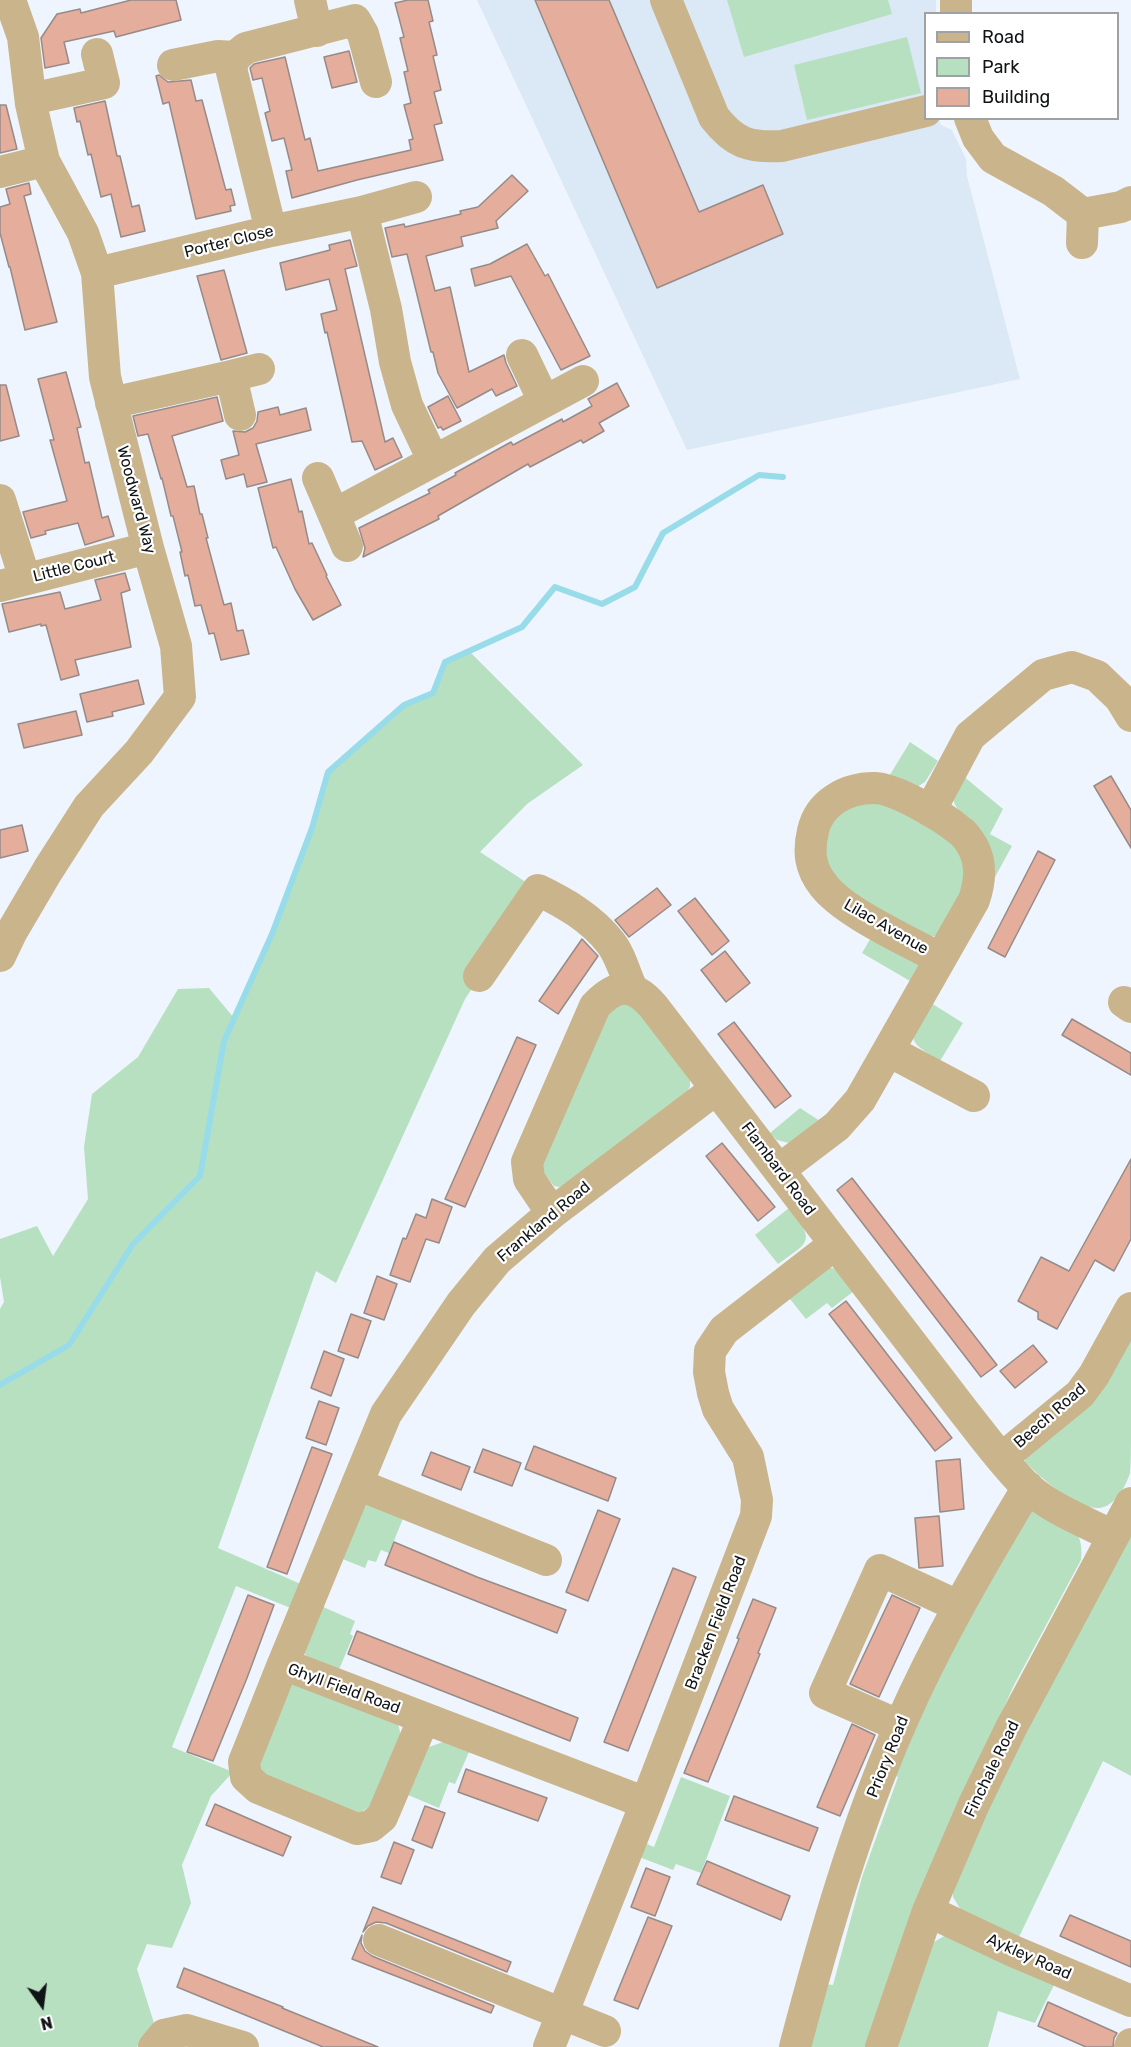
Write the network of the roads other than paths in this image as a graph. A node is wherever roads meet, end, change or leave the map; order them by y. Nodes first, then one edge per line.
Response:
1 (10, 0) edge
2 (310, 0) edge
3 (666, 0) edge
4 (317, 31) junction
5 (97, 54) dead end
6 (235, 57) junction
7 (173, 65) dead end
8 (376, 82) dead end
9 (31, 99) junction
10 (924, 111) edge
11 (971, 120) edge
12 (44, 161) junction
13 (0, 172) edge
14 (416, 197) dead end
15 (1131, 202) edge
16 (362, 212) junction
17 (272, 231) junction
18 (97, 273) junction
19 (522, 355) dead end
20 (583, 381) dead end
21 (544, 401) junction
22 (111, 403) junction
23 (240, 415) dead end
24 (433, 460) junction
25 (318, 478) dead end
26 (0, 500) edge
27 (333, 513) junction
28 (346, 546) dead end
29 (148, 548) junction
30 (13, 582) edge
31 (1131, 716) edge
32 (930, 811) junction
33 (0, 956) edge
34 (939, 958) junction
35 (479, 976) dead end
36 (632, 988) junction
37 (890, 1051) junction
38 (716, 1089) junction
39 (974, 1096) dead end
40 (779, 1170) junction
41 (552, 1213) junction
42 (835, 1244) junction
43 (1131, 1308) edge
44 (1002, 1458) junction
45 (357, 1484) junction
46 (1028, 1487) junction
47 (1131, 1503) edge
48 (1113, 1536) junction
49 (546, 1560) dead end
50 (958, 1605) junction
51 (283, 1664) junction
52 (424, 1718) junction
53 (900, 1726) junction
54 (646, 1803) junction
55 (928, 1911) junction
56 (379, 1940) dead end
57 (1131, 2001) edge
58 (562, 2013) junction
59 (605, 2031) dead end
60 (154, 2047) edge
61 (243, 2047) edge
62 (549, 2047) edge
63 (795, 2047) edge
64 (881, 2047) edge

1 - 9 street, Woodward Way
2 - 4 street
3 - 10 street
4 - 6 street
4 - 8 street
5 - 9 street
6 - 7 street
6 - 17 street
9 - 12 street, Woodward Way
11 - 15 street
12 - 13 street
12 - 18 street, Woodward Way
14 - 16 street, Porter Close
16 - 17 street, Porter Close
16 - 24 street
17 - 18 street, Porter Close
18 - 22 street, Woodward Way
19 - 21 street
20 - 21 street
21 - 24 street
22 - 23 street
22 - 29 street, Woodward Way
24 - 27 street
25 - 27 street
26 - 30 street
27 - 28 street
29 - 30 street, Little Court
29 - 33 street, Woodward Way
31 - 32 street
32 - 34 street, Lilac Avenue
32 - 34 street, Lilac Avenue
34 - 37 street, Lilac Avenue
35 - 36 street
36 - 38 street, Flambard Road
36 - 41 street
37 - 39 street
37 - 40 street, Lilac Avenue
38 - 40 street, Flambard Road
38 - 41 street, Frankland Road
40 - 42 street, Flambard Road
41 - 45 street, Frankland Road
42 - 44 street, Flambard Road
42 - 54 street, Bracken Field Road
43 - 44 street, Beech Road
44 - 46 street, Flambard Road
45 - 49 street
45 - 51 street, Frankland Road
46 - 48 street, Flambard Road
46 - 50 street, Priory Road
47 - 48 street, Finchale Road
48 - 55 street, Finchale Road
50 - 53 street, Priory Road
50 - 53 street
51 - 52 street, Ghyll Field Road
51 - 52 street, Ghyll Field Road
52 - 54 street, Ghyll Field Road
53 - 63 street, Priory Road
54 - 58 street, Bracken Field Road
55 - 57 street, Aykley Road
55 - 64 street, Finchale Road
56 - 58 street
58 - 59 street
58 - 62 street, Bracken Field Road
60 - 61 street

